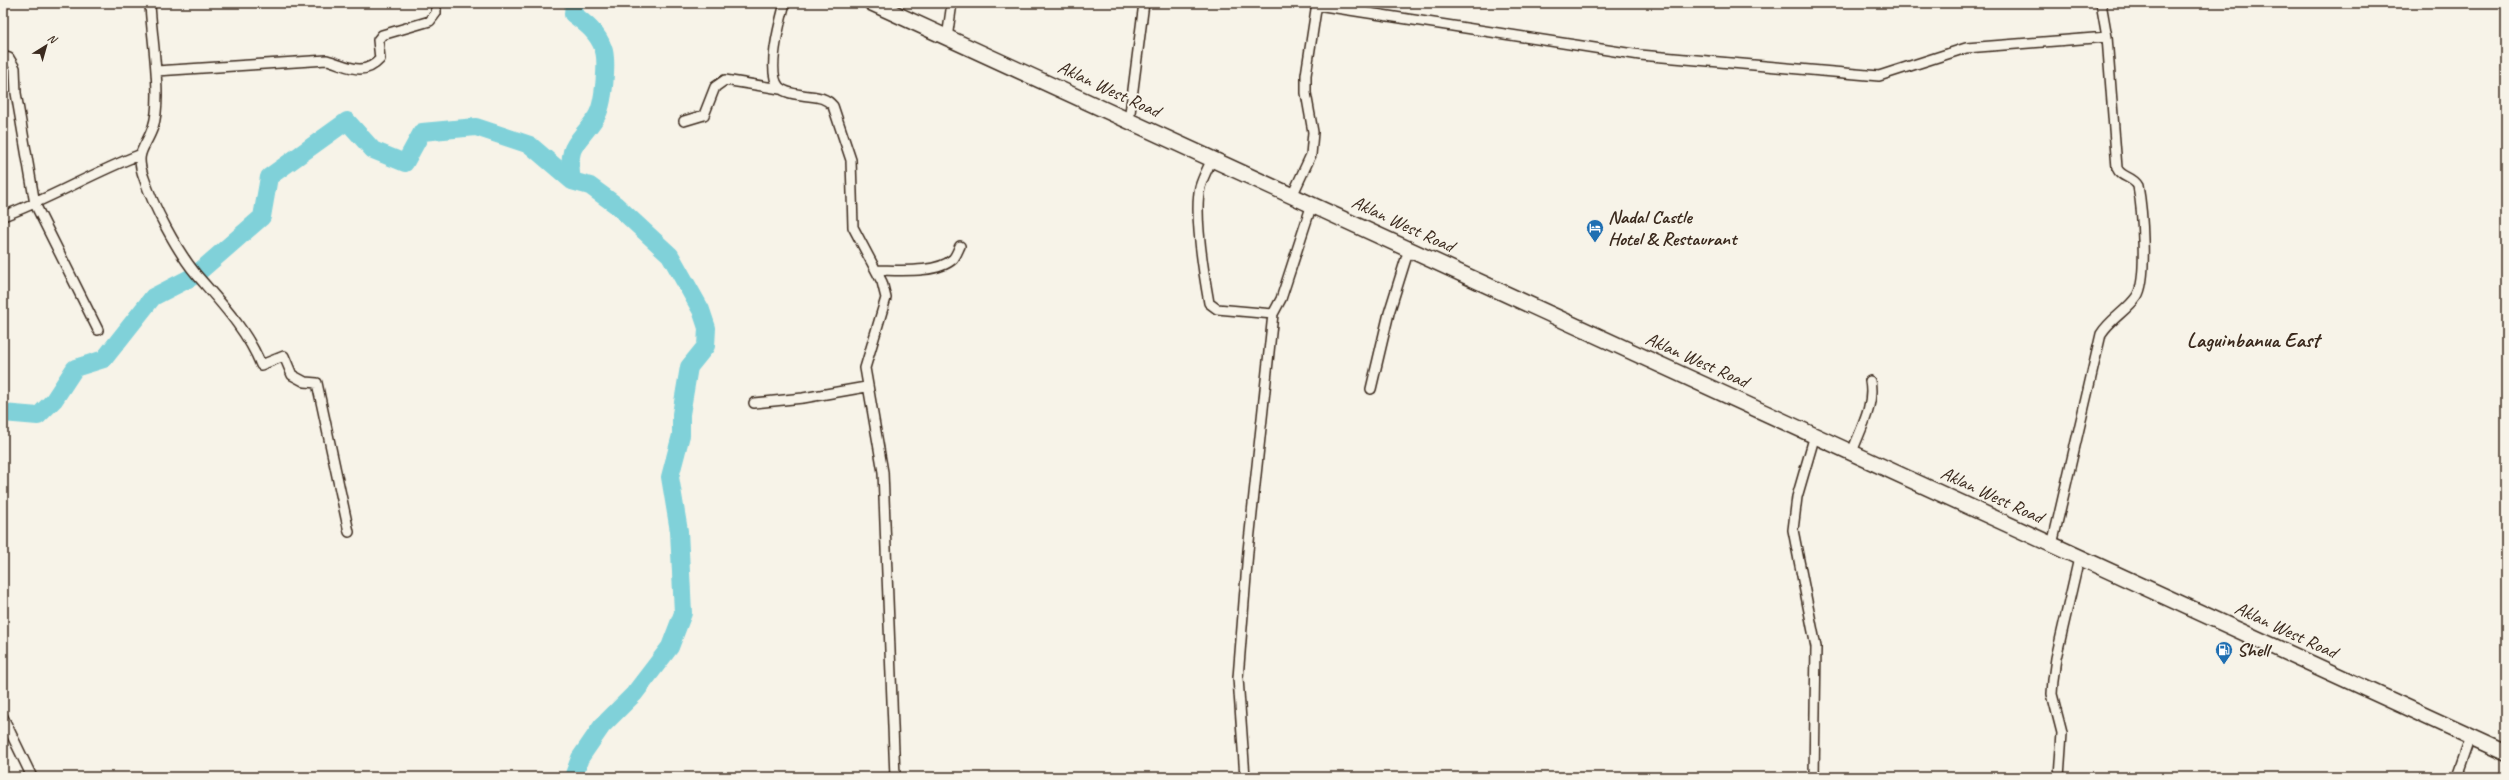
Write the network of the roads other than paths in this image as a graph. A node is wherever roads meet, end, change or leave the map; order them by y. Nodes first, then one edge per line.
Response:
1 (150, 3) edge
2 (436, 3) edge
3 (785, 3) edge
4 (872, 3) edge
5 (952, 3) edge
6 (1144, 3) edge
7 (2101, 3) edge
8 (1317, 4) edge
9 (2107, 37) junction
10 (948, 38) junction
11 (3, 56) edge
12 (156, 71) junction
13 (780, 89) junction
14 (684, 121) dead end
15 (1129, 121) junction
16 (139, 155) junction
17 (1212, 159) junction
18 (1292, 196) junction
19 (35, 204) junction
20 (1312, 204) junction
21 (3, 216) edge
22 (960, 246) dead end
23 (1409, 249) junction
24 (876, 270) junction
25 (1273, 314) junction
26 (98, 330) dead end
27 (1870, 381) dead end
28 (866, 387) junction
29 (1371, 389) dead end
30 (754, 403) dead end
31 (1815, 435) junction
32 (1852, 452) junction
33 (349, 532) dead end
34 (2052, 545) junction
35 (2079, 558) junction
36 (3, 717) edge
37 (2471, 737) junction
38 (2506, 753) edge
39 (32, 777) edge
40 (895, 777) edge
41 (1245, 777) edge
42 (1814, 777) edge
43 (2059, 777) edge
44 (2457, 777) edge

1 - 12 street
2 - 12 street
3 - 13 street
4 - 10 main road, Aklan West Road
5 - 10 street
6 - 15 street
7 - 9 street
8 - 9 street
8 - 18 street
9 - 34 street
10 - 15 main road, Aklan West Road
11 - 19 street
12 - 16 street
13 - 14 street
13 - 24 street
15 - 17 main road, Aklan West Road
16 - 19 street
16 - 33 street
17 - 18 main road, Aklan West Road
17 - 25 street
18 - 20 main road, Aklan West Road
19 - 21 street
19 - 26 street
20 - 23 main road, Aklan West Road
20 - 25 street
22 - 24 street
23 - 29 street
23 - 31 main road, Aklan West Road
24 - 28 street
25 - 41 street
27 - 32 street
28 - 30 street
28 - 40 street
31 - 32 main road, Aklan West Road
31 - 42 street
32 - 34 main road, Aklan West Road
34 - 35 main road, Aklan West Road
35 - 37 main road, Aklan West Road
35 - 43 street
36 - 39 street
37 - 38 main road, Aklan West Road
37 - 44 street

